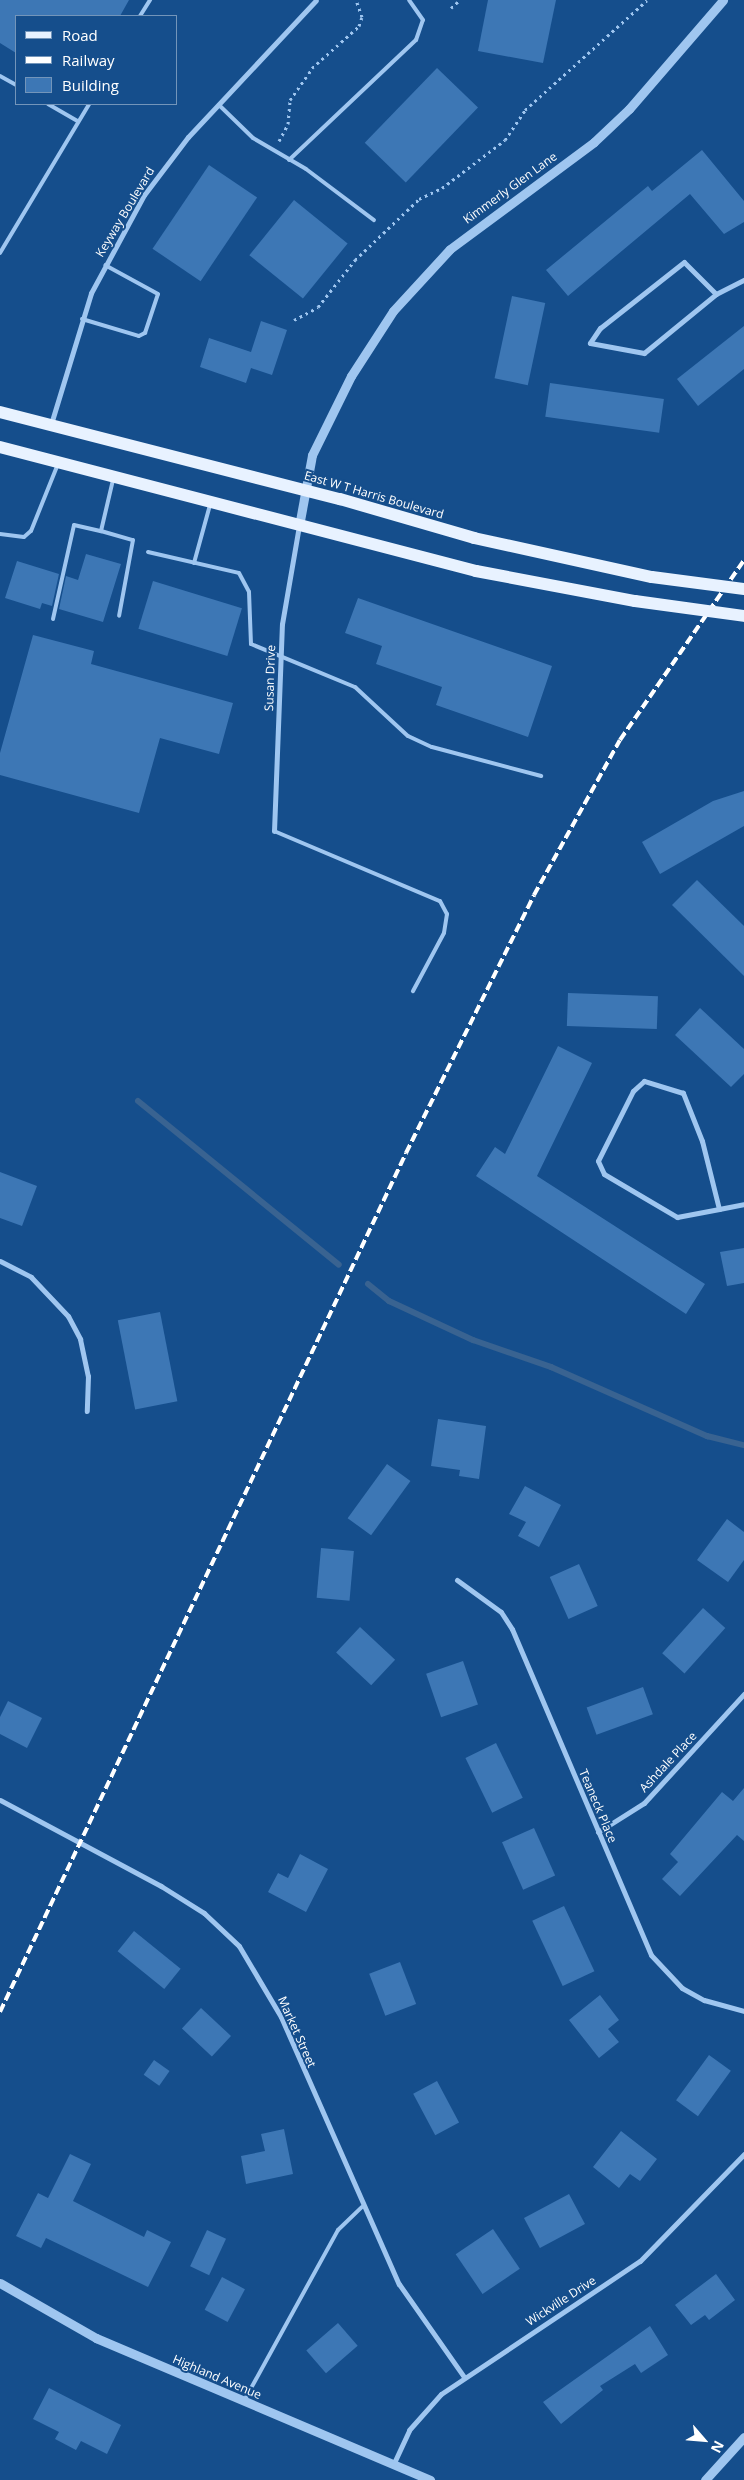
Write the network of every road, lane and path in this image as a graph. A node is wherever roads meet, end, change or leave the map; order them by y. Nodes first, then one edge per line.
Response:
1 (150, 0) edge
2 (316, 0) edge
3 (356, 0) edge
4 (409, 0) edge
5 (460, 0) edge
6 (647, 0) edge
7 (723, 0) edge
8 (451, 8) dead end
9 (141, 15) edge
10 (0, 76) edge
11 (15, 84) edge
12 (50, 105) edge
13 (88, 105) edge
14 (218, 105) junction
15 (78, 121) junction
16 (279, 141) dead end
17 (289, 160) junction
18 (374, 220) dead end
19 (0, 253) edge
20 (105, 265) junction
21 (744, 280) edge
22 (716, 294) junction
23 (82, 319) junction
24 (294, 320) dead end
25 (0, 412) edge
26 (51, 424) junction
27 (0, 447) edge
28 (59, 462) junction
29 (113, 477) junction
30 (304, 489) junction
31 (210, 503) junction
32 (298, 526) junction
33 (101, 531) junction
34 (0, 534) edge
35 (148, 552) dead end
36 (194, 563) junction
37 (744, 589) edge
38 (119, 616) dead end
39 (744, 616) edge
40 (53, 619) dead end
41 (280, 658) junction
42 (541, 776) dead end
43 (274, 832) joint
44 (413, 991) dead end
45 (744, 1204) edge
46 (719, 1209) junction
47 (0, 1261) edge
48 (87, 1411) dead end
49 (457, 1580) dead end
50 (744, 1694) edge
51 (0, 1800) edge
52 (598, 1832) junction
53 (744, 2011) edge
54 (744, 2154) edge
55 (362, 2207) junction
56 (0, 2283) edge
57 (464, 2377) junction
58 (244, 2402) junction
59 (744, 2437) edge
60 (393, 2465) junction
61 (430, 2480) edge
62 (704, 2480) edge

1 - 9 lane
2 - 14 street, Keyway Boulevard
3 - 16 path
4 - 17 lane
5 - 8 path
6 - 24 path
7 - 30 street, Kimmerly Glen Lane
10 - 11 lane
12 - 15 lane
13 - 15 lane
14 - 17 lane
14 - 20 street, Keyway Boulevard
15 - 19 lane
17 - 18 lane
20 - 23 street, Keyway Boulevard
20 - 23 lane
21 - 22 street
22 - 22 street
23 - 26 street, Keyway Boulevard
25 - 26 main road, East W T Harris Boulevard
26 - 30 main road, East W T Harris Boulevard
27 - 28 main road
28 - 29 main road
28 - 34 lane
29 - 31 main road
29 - 33 lane
30 - 32 street, Kimmerly Glen Lane
30 - 37 main road, East W T Harris Boulevard, bridge
31 - 32 main road
31 - 36 lane
32 - 39 main road, bridge
32 - 41 street, Susan Drive
33 - 38 lane
33 - 40 lane
35 - 36 lane
36 - 41 lane
41 - 42 lane
41 - 43 street, Susan Drive
43 - 44 lane
45 - 46 street
46 - 46 street
47 - 48 street
49 - 52 street, Teaneck Place
50 - 52 street, Ashdale Place
51 - 55 street, Market Street
52 - 53 street, Teaneck Place
54 - 57 street, Wickville Drive
55 - 57 street, Market Street
55 - 58 lane
56 - 58 street, Highland Avenue
57 - 60 street, Wickville Drive
58 - 60 street, Highland Avenue
59 - 62 street
60 - 61 street, Highland Avenue

